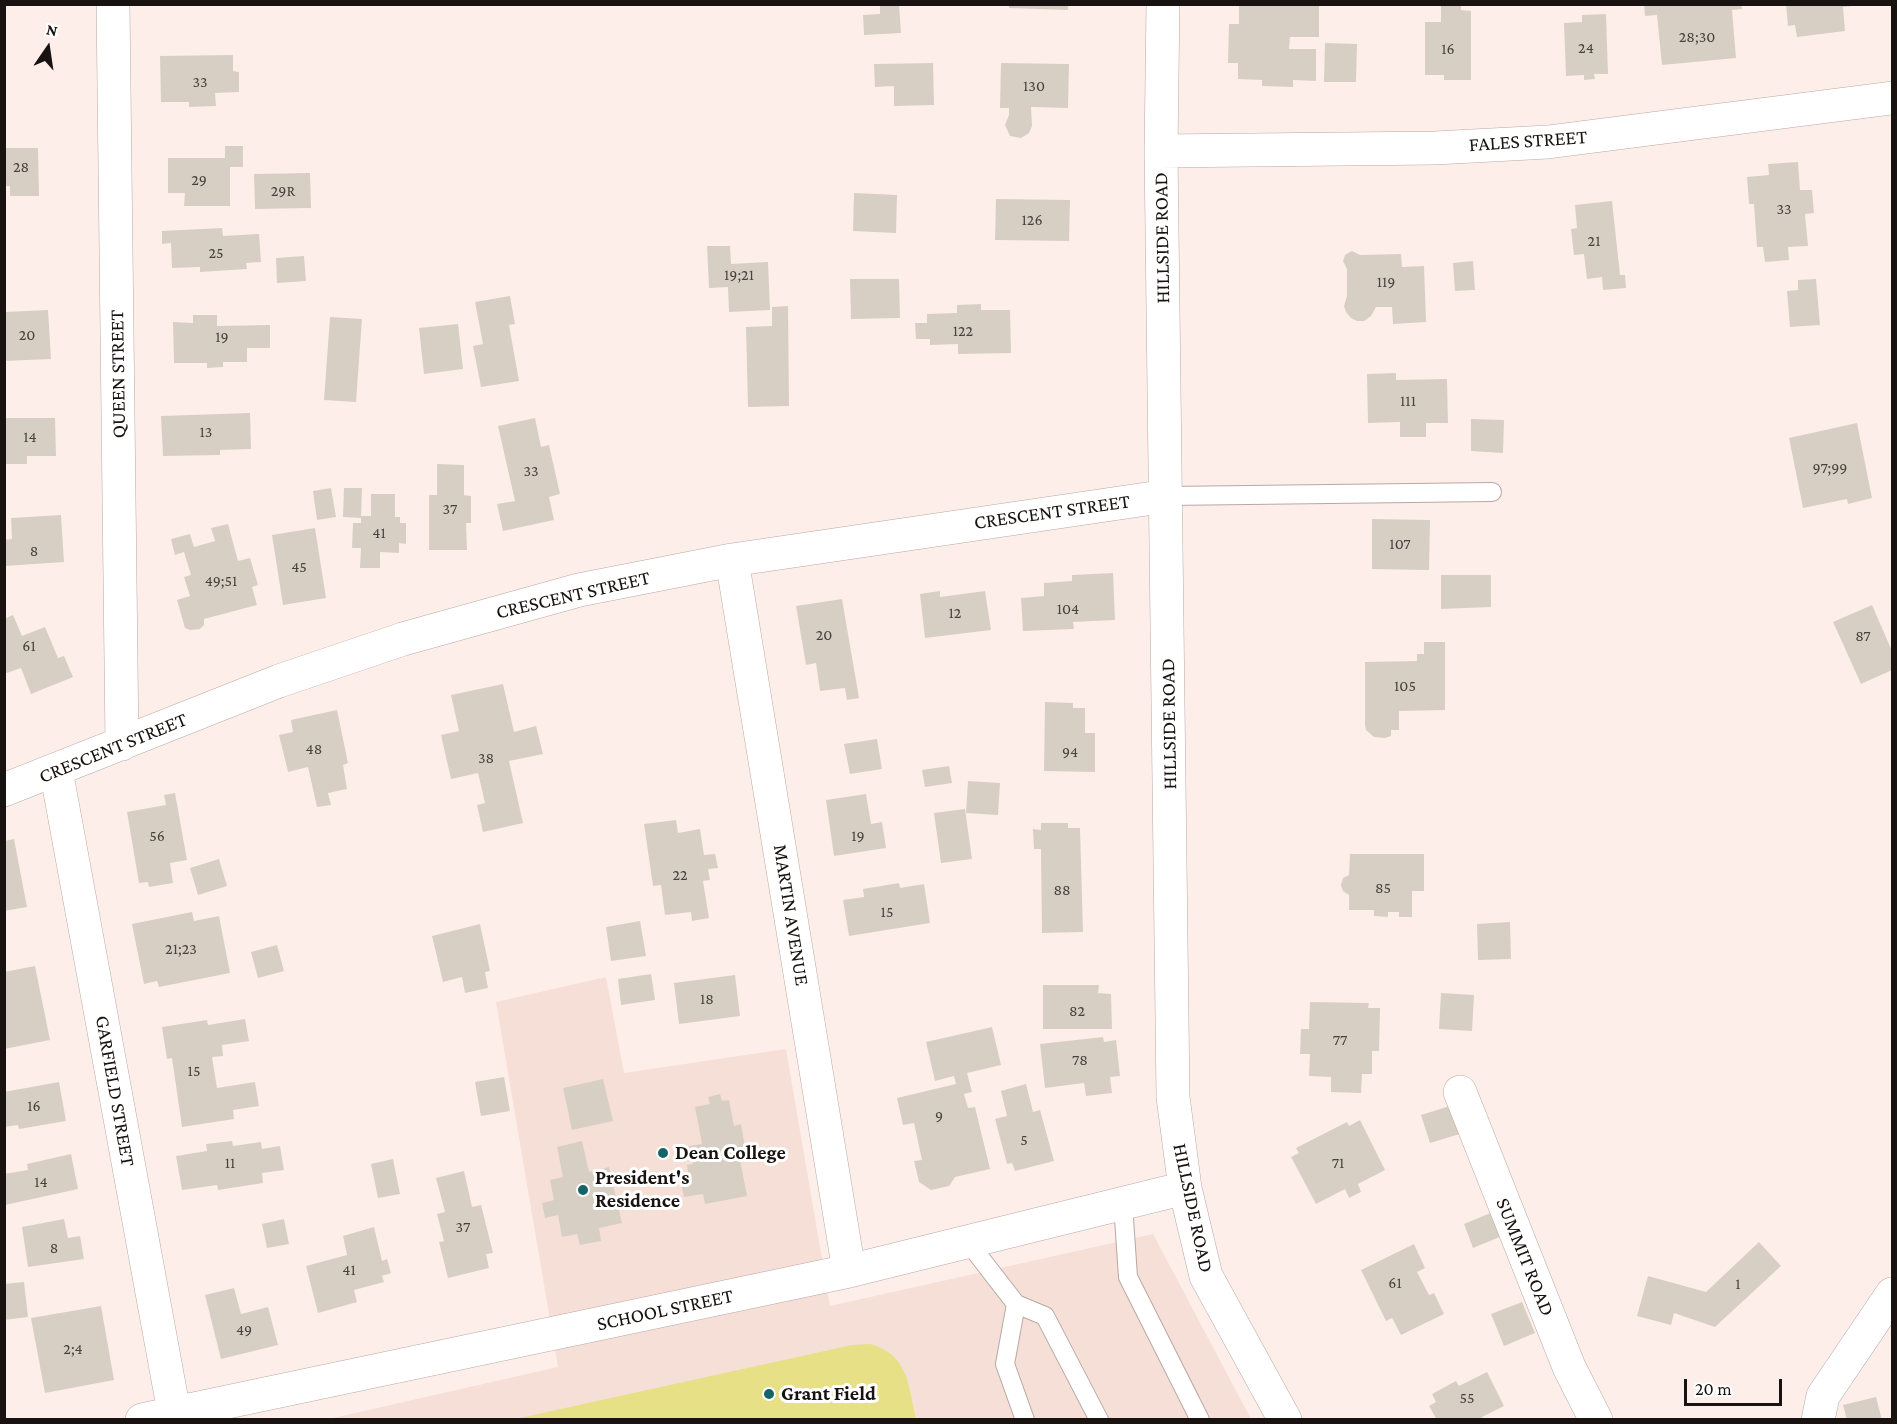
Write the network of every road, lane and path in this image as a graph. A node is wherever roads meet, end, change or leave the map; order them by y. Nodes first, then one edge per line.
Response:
1 (113, 4) edge
2 (1163, 4) edge
3 (1893, 98) edge
4 (1161, 151) junction
5 (1492, 492) dead end
6 (1167, 495) junction
7 (732, 560) junction
8 (122, 744) junction
9 (56, 770) junction
10 (4, 790) edge
11 (1460, 1092) dead end
12 (1185, 1188) junction
13 (1123, 1204) junction
14 (968, 1242) junction
15 (849, 1271) junction
16 (1893, 1294) edge
17 (1016, 1304) junction
18 (174, 1413) junction
19 (142, 1419) edge
20 (1025, 1419) edge
21 (1099, 1419) edge
22 (1200, 1419) edge
23 (1285, 1419) edge
24 (1596, 1419) edge
25 (1818, 1419) edge

1 - 8 street, QUEEN STREET
2 - 4 street, HILLSIDE ROAD
3 - 4 street, FALES STREET
4 - 6 street, HILLSIDE ROAD
5 - 6 lane
6 - 7 street, CRESCENT STREET
6 - 12 street, HILLSIDE ROAD
7 - 8 street, CRESCENT STREET
7 - 15 street, MARTIN AVENUE
8 - 9 street, CRESCENT STREET
9 - 10 street, CRESCENT STREET
9 - 18 street, GARFIELD STREET
11 - 24 street, SUMMIT ROAD
12 - 13 street, SCHOOL STREET
12 - 23 street, HILLSIDE ROAD
13 - 14 street, SCHOOL STREET
13 - 22 lane
14 - 15 street, SCHOOL STREET
14 - 17 lane
15 - 18 street, SCHOOL STREET
16 - 25 street
17 - 20 lane
17 - 21 lane
18 - 19 street, SCHOOL STREET

